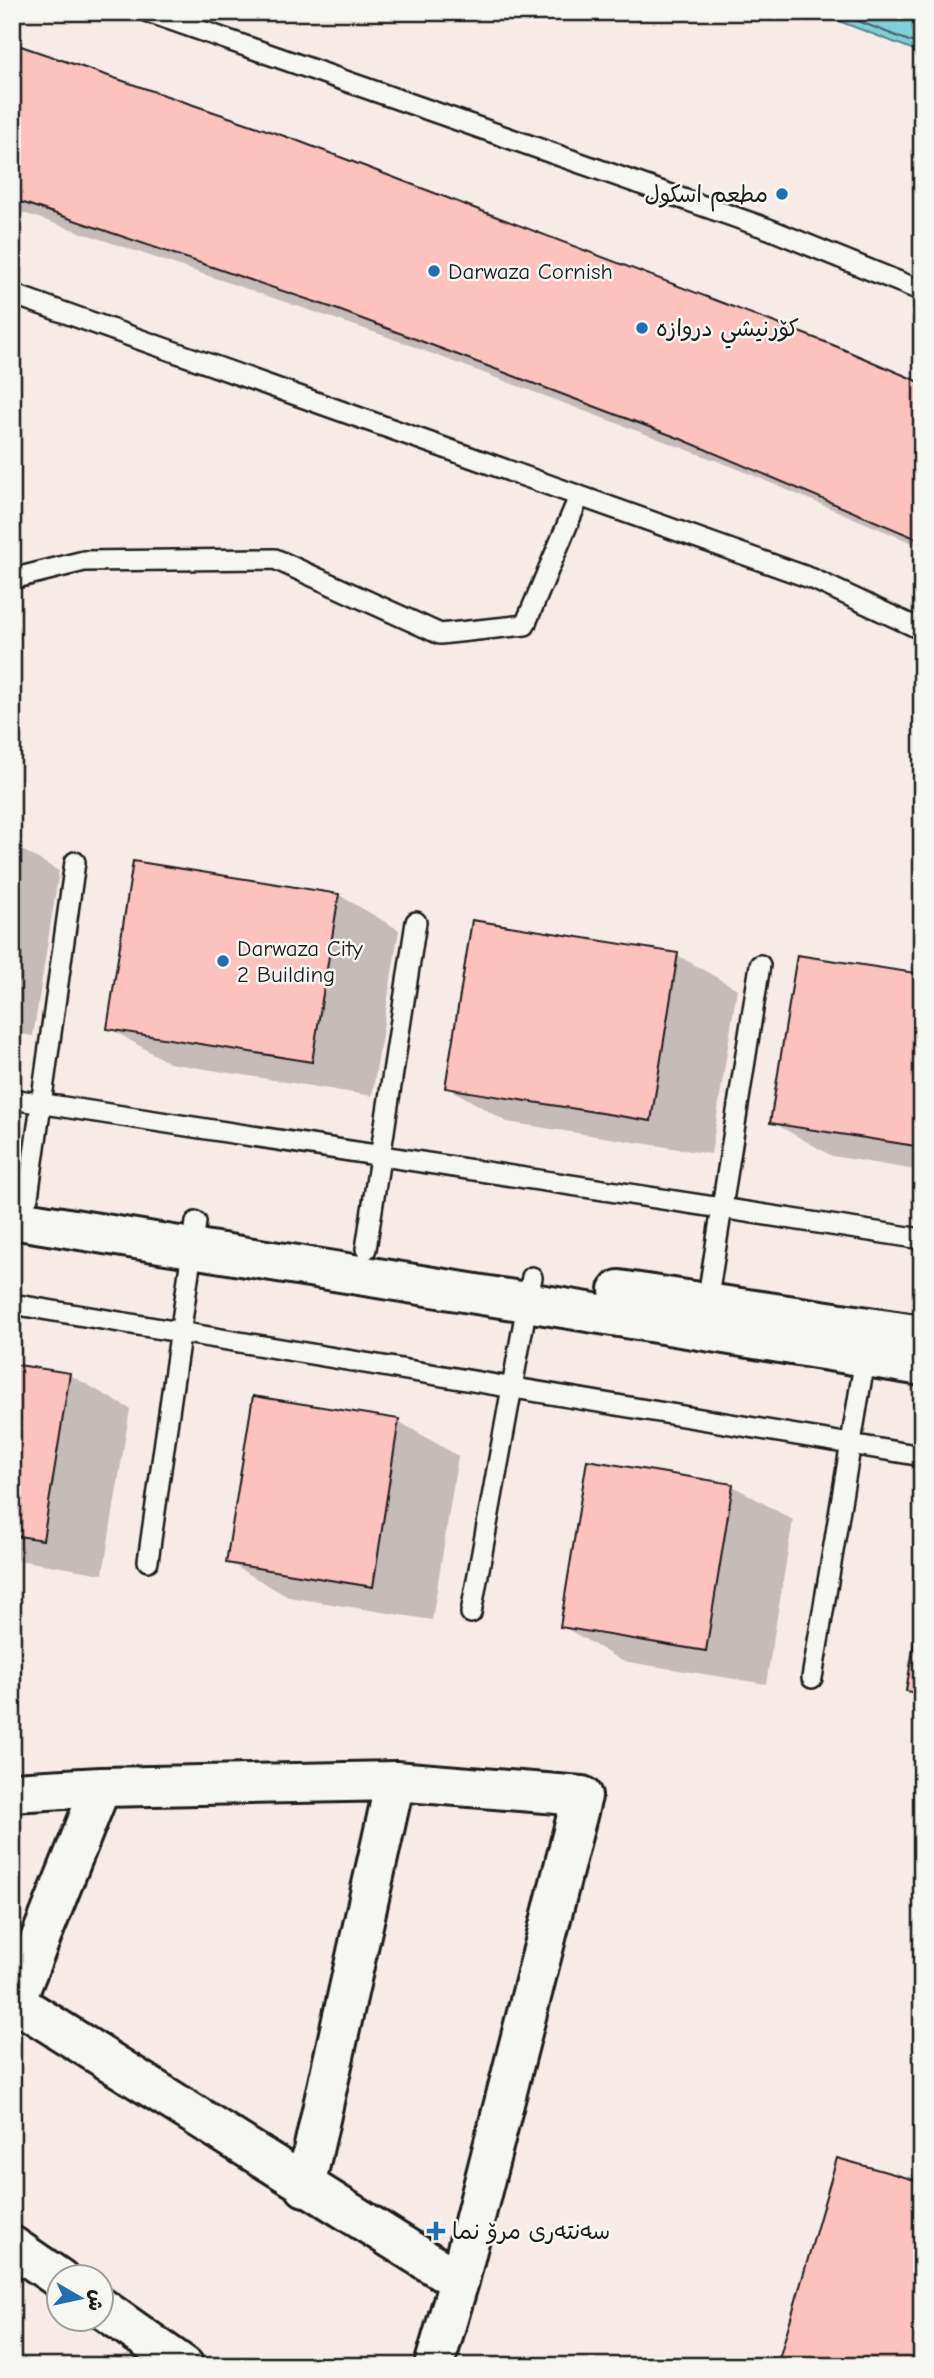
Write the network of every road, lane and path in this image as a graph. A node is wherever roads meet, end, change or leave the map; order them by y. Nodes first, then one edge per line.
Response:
1 (148, 12) edge
2 (922, 291) edge
3 (12, 294) edge
4 (579, 497) junction
5 (12, 579) edge
6 (922, 630) edge
7 (75, 862) dead end
8 (416, 922) dead end
9 (760, 965) dead end
10 (12, 1099) edge
11 (43, 1104) junction
12 (381, 1154) junction
13 (18, 1204) edge
14 (722, 1208) junction
15 (194, 1234) junction
16 (922, 1239) edge
17 (366, 1249) junction
18 (530, 1289) junction
19 (707, 1303) junction
20 (12, 1304) edge
21 (180, 1332) junction
22 (922, 1335) edge
23 (868, 1342) junction
24 (922, 1366) edge
25 (512, 1389) junction
26 (851, 1444) junction
27 (922, 1456) edge
28 (148, 1561) dead end
29 (471, 1613) dead end
30 (812, 1678) dead end
31 (395, 1781) junction
32 (101, 1787) junction
33 (12, 1792) edge
34 (14, 2006) edge
35 (306, 2187) junction
36 (12, 2246) edge
37 (46, 2269) edge
38 (459, 2281) junction
39 (116, 2318) edge
40 (184, 2366) edge
41 (434, 2366) edge

1 - 2 lane
3 - 4 lane
4 - 5 lane
4 - 6 lane
7 - 11 lane
8 - 12 lane
9 - 14 lane
10 - 11 lane
11 - 12 lane
11 - 13 lane
12 - 14 lane
12 - 17 lane
13 - 15 street
14 - 16 lane
14 - 19 lane
15 - 17 street
15 - 18 street
15 - 21 lane
17 - 18 street
18 - 19 street
18 - 23 street
18 - 25 lane
19 - 23 street
20 - 21 lane
21 - 25 lane
21 - 28 lane
22 - 23 street
23 - 24 street
23 - 26 lane
25 - 26 lane
25 - 29 lane
26 - 27 lane
26 - 30 lane
31 - 32 street
31 - 35 street
31 - 38 street
32 - 33 street
32 - 34 street
34 - 35 street
35 - 38 street
36 - 37 street
38 - 41 street
39 - 40 street

